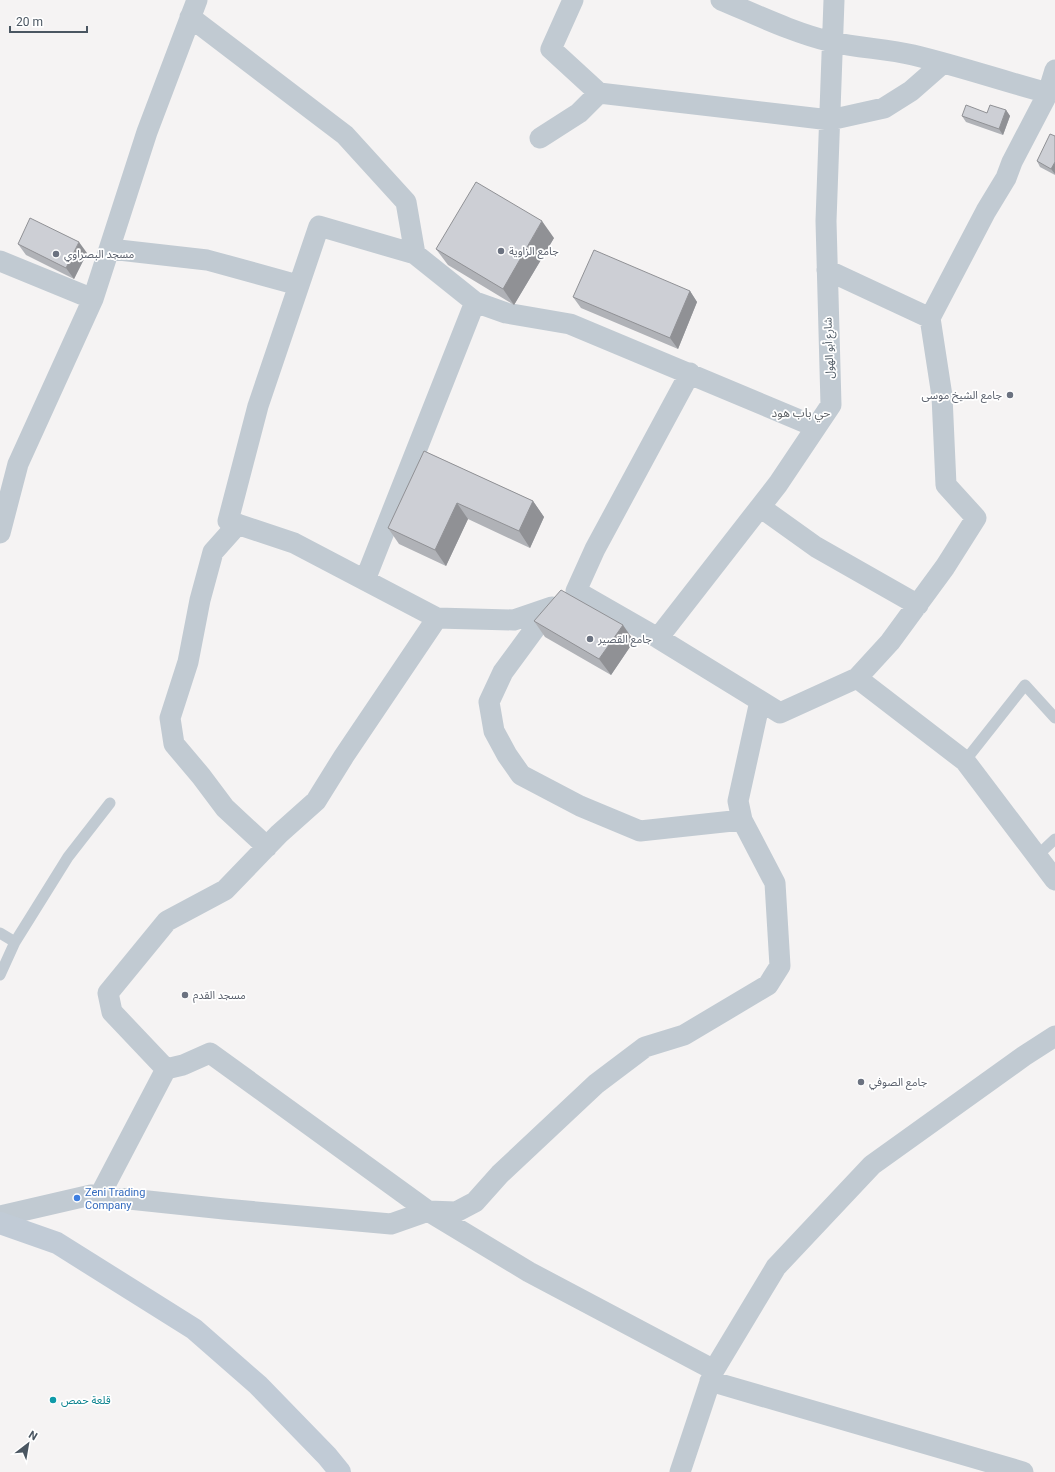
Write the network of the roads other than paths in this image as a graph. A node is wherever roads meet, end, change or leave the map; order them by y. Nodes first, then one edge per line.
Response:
1 (573, 0) edge
2 (721, 0) edge
3 (834, 0) edge
4 (194, 8) edge
5 (832, 42) junction
6 (943, 63) junction
7 (1055, 70) edge
8 (599, 93) junction
9 (1048, 93) junction
10 (830, 120) junction
11 (540, 138) dead end
12 (110, 249) junction
13 (415, 254) junction
14 (0, 262) edge
15 (827, 270) junction
16 (298, 285) junction
17 (93, 299) junction
18 (475, 302) junction
19 (930, 318) junction
20 (690, 373) junction
21 (816, 427) junction
22 (760, 507) junction
23 (238, 524) junction
24 (0, 533) edge
25 (365, 580) junction
26 (576, 591) junction
27 (918, 605) junction
28 (550, 608) junction
29 (437, 618) junction
30 (658, 638) junction
31 (857, 678) junction
32 (760, 701) junction
33 (1055, 718) edge
34 (965, 760) junction
35 (110, 803) dead end
36 (742, 820) junction
37 (1055, 839) edge
38 (267, 847) junction
39 (1037, 856) junction
40 (1055, 880) edge
41 (0, 933) edge
42 (15, 942) junction
43 (0, 975) edge
44 (1055, 1036) edge
45 (166, 1069) junction
46 (100, 1195) junction
47 (428, 1211) junction
48 (0, 1216) edge
49 (0, 1223) edge
50 (712, 1376) junction
51 (684, 1471) edge
52 (340, 1472) edge
53 (1023, 1472) edge

1 - 8 street
2 - 5 street
3 - 5 street, شارع أبو الهول
4 - 12 street
4 - 13 street
5 - 6 street
5 - 10 street, شارع أبو الهول
6 - 9 street
6 - 10 street
7 - 9 street
8 - 10 street
8 - 11 street
9 - 19 street
10 - 15 street, شارع أبو الهول
12 - 16 street
12 - 17 street
13 - 16 street
13 - 18 street
14 - 17 street
15 - 19 street
15 - 21 street, شارع أبو الهول
16 - 23 street
17 - 24 street
18 - 20 street
18 - 25 street
19 - 27 street
20 - 21 street
20 - 26 street
21 - 22 street, شارع أبو الهول
22 - 27 street
22 - 30 street, شارع أبو الهول
23 - 25 street
23 - 38 street
25 - 29 street
26 - 28 street
26 - 30 street
27 - 31 street
28 - 29 street
28 - 36 street
29 - 38 street
30 - 32 street
31 - 32 street
31 - 34 street
32 - 36 street
33 - 34 lane
34 - 39 street
35 - 42 lane
36 - 47 street
37 - 39 lane
38 - 45 street
39 - 40 street
41 - 42 lane
42 - 43 lane
44 - 50 street
45 - 46 street
45 - 47 street
46 - 47 street
46 - 48 street
47 - 50 street
49 - 52 main road
50 - 51 street
50 - 53 street

